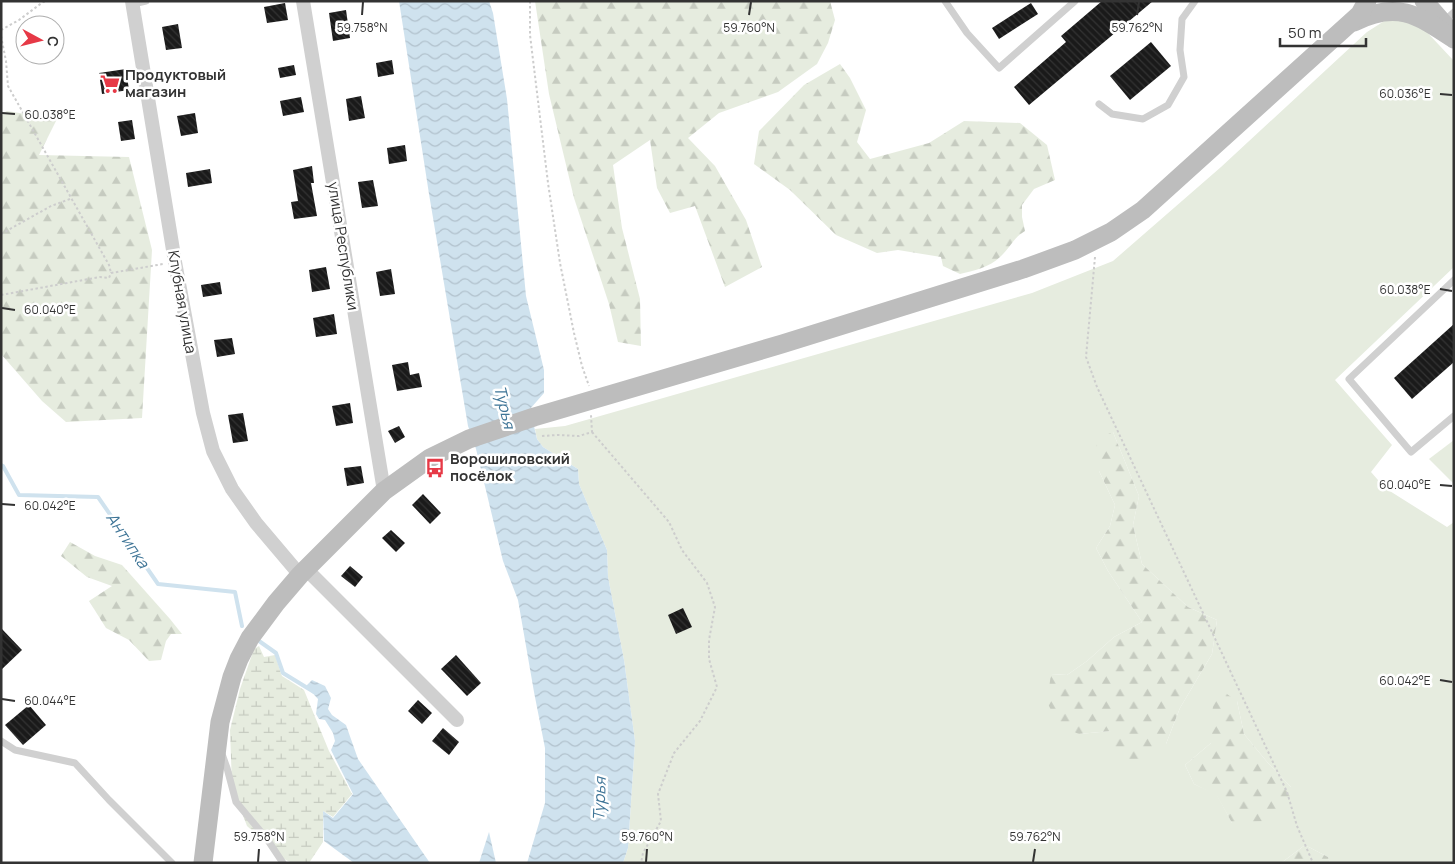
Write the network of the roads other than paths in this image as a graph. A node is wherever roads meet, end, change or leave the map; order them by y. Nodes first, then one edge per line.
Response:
1 (303, 1) edge
2 (945, 1) edge
3 (1075, 1) edge
4 (1195, 1) edge
5 (1367, 1) edge
6 (1424, 1) edge
7 (137, 2) edge
8 (1450, 23) edge
9 (1346, 26) junction
10 (1454, 39) edge
11 (1099, 104) dead end
12 (1454, 280) edge
13 (1454, 416) edge
14 (384, 492) junction
15 (303, 572) junction
16 (457, 720) dead end
17 (1, 741) edge
18 (218, 744) junction
19 (172, 863) edge
20 (203, 863) edge
21 (283, 863) edge

1 - 14 street, улица Республики
2 - 3 lane
4 - 11 lane
5 - 9 main road
6 - 8 main road
7 - 15 street, Клубная улица
9 - 10 main road
9 - 14 main road
12 - 13 lane
14 - 15 main road
15 - 16 street, Клубная улица
15 - 18 main road
17 - 19 lane
18 - 20 main road
18 - 21 lane

